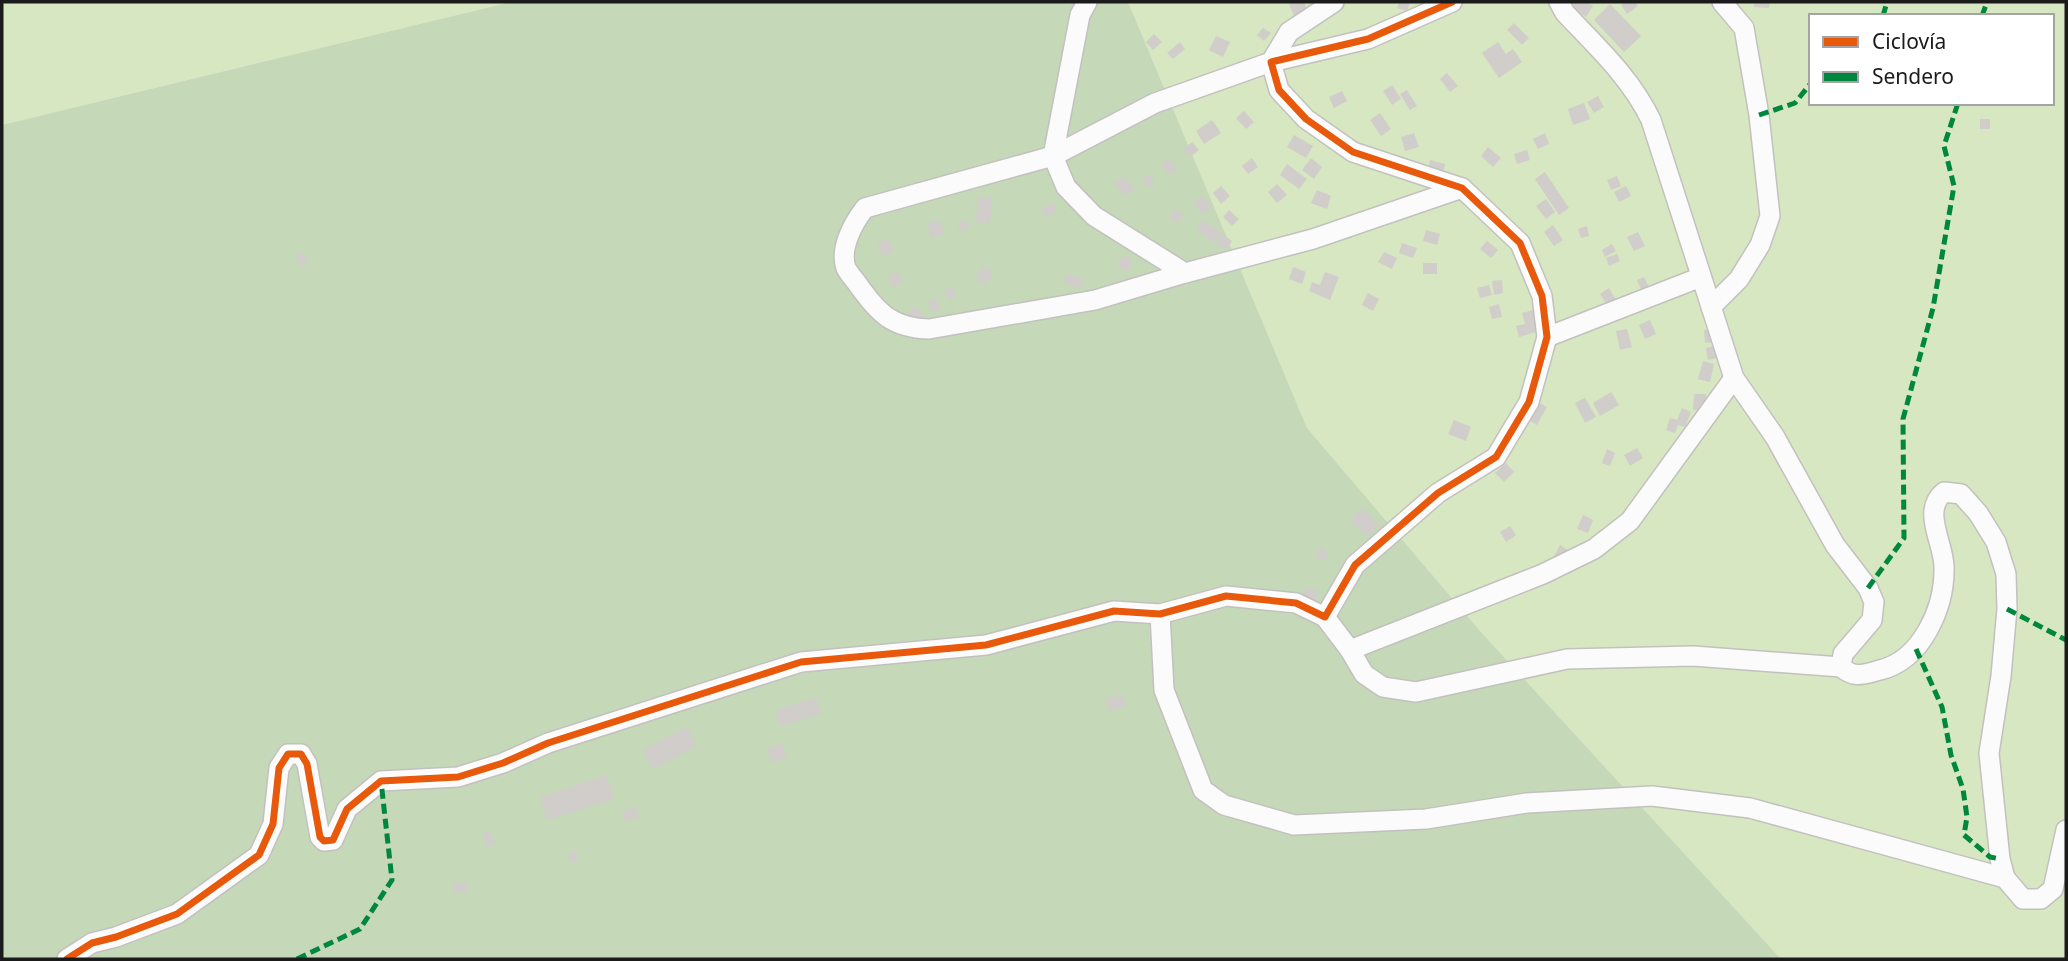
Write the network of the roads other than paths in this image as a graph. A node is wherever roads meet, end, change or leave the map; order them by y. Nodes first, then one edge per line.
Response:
1 (1087, 2) edge
2 (1334, 2) edge
3 (1452, 2) edge
4 (1559, 2) edge
5 (1722, 2) edge
6 (1271, 62) junction
7 (1053, 156) junction
8 (1462, 188) junction
9 (1185, 273) junction
10 (1701, 277) junction
11 (1711, 307) junction
12 (1547, 337) junction
13 (1734, 378) junction
14 (1160, 614) junction
15 (1325, 617) junction
16 (1350, 650) junction
17 (1841, 667) junction
18 (2066, 830) edge
19 (2005, 878) junction
20 (67, 959) edge

1 - 7 street
2 - 6 street
3 - 6 street
4 - 10 street
5 - 11 street
6 - 7 street
6 - 8 street
7 - 9 street
7 - 9 street
8 - 9 street
8 - 12 street
10 - 11 street
10 - 12 street
11 - 13 street
12 - 15 street
13 - 16 street
13 - 17 street
14 - 15 street
14 - 19 street
14 - 20 street
15 - 16 street
16 - 17 street
17 - 19 street
18 - 19 street

